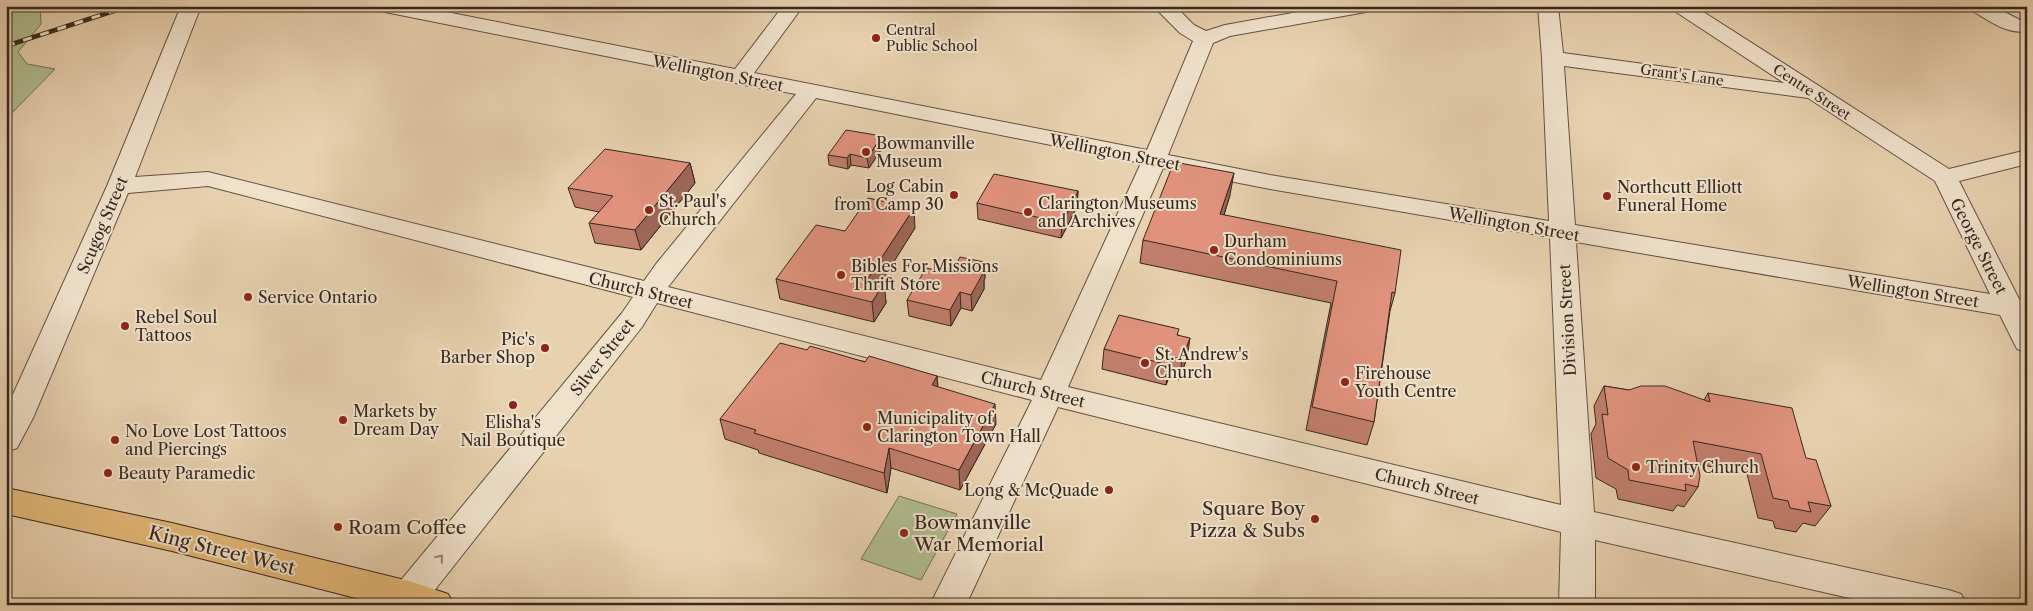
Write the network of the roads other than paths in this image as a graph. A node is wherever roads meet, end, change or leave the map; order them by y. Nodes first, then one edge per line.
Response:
1 (191, 6) edge
2 (384, 6) edge
3 (793, 6) edge
4 (1163, 6) edge
5 (1366, 6) edge
6 (1548, 6) edge
7 (1680, 6) edge
8 (1980, 8) edge
9 (2027, 25) edge
10 (1204, 39) junction
11 (1553, 58) junction
12 (739, 78) junction
13 (809, 92) junction
14 (1812, 92) junction
15 (2027, 157) edge
16 (1155, 160) junction
17 (1945, 177) junction
18 (119, 186) junction
19 (1563, 232) junction
20 (649, 292) junction
21 (2018, 308) edge
22 (2027, 342) edge
23 (1051, 394) junction
24 (6, 440) edge
25 (6, 501) edge
26 (1578, 523) junction
27 (423, 600) edge
28 (948, 605) edge
29 (1577, 605) edge
30 (1949, 605) edge

1 - 18 street, Scugog Street
2 - 12 street, Wellington Street
3 - 12 street
4 - 10 street
5 - 10 street
6 - 11 street, Division Street
7 - 14 street, Centre Street
8 - 9 street
10 - 16 street
11 - 14 street, Grant's Lane
11 - 19 street, Division Street
12 - 13 street, Wellington Street
13 - 16 street, Wellington Street
13 - 20 street, Silver Street
14 - 17 street, Centre Street
15 - 17 street
16 - 19 street, Wellington Street
16 - 23 street
17 - 21 street, George Street
18 - 20 street, Church Street
18 - 24 street, Scugog Street
19 - 21 street, Wellington Street
19 - 26 street, Division Street
20 - 23 street, Church Street
27 -> 20 street, Silver Street
21 - 22 street, George Street
23 - 26 street, Church Street
23 - 28 street
25 - 27 main road, King Street West
26 - 29 street, Division Street
26 - 30 street, Church Street

